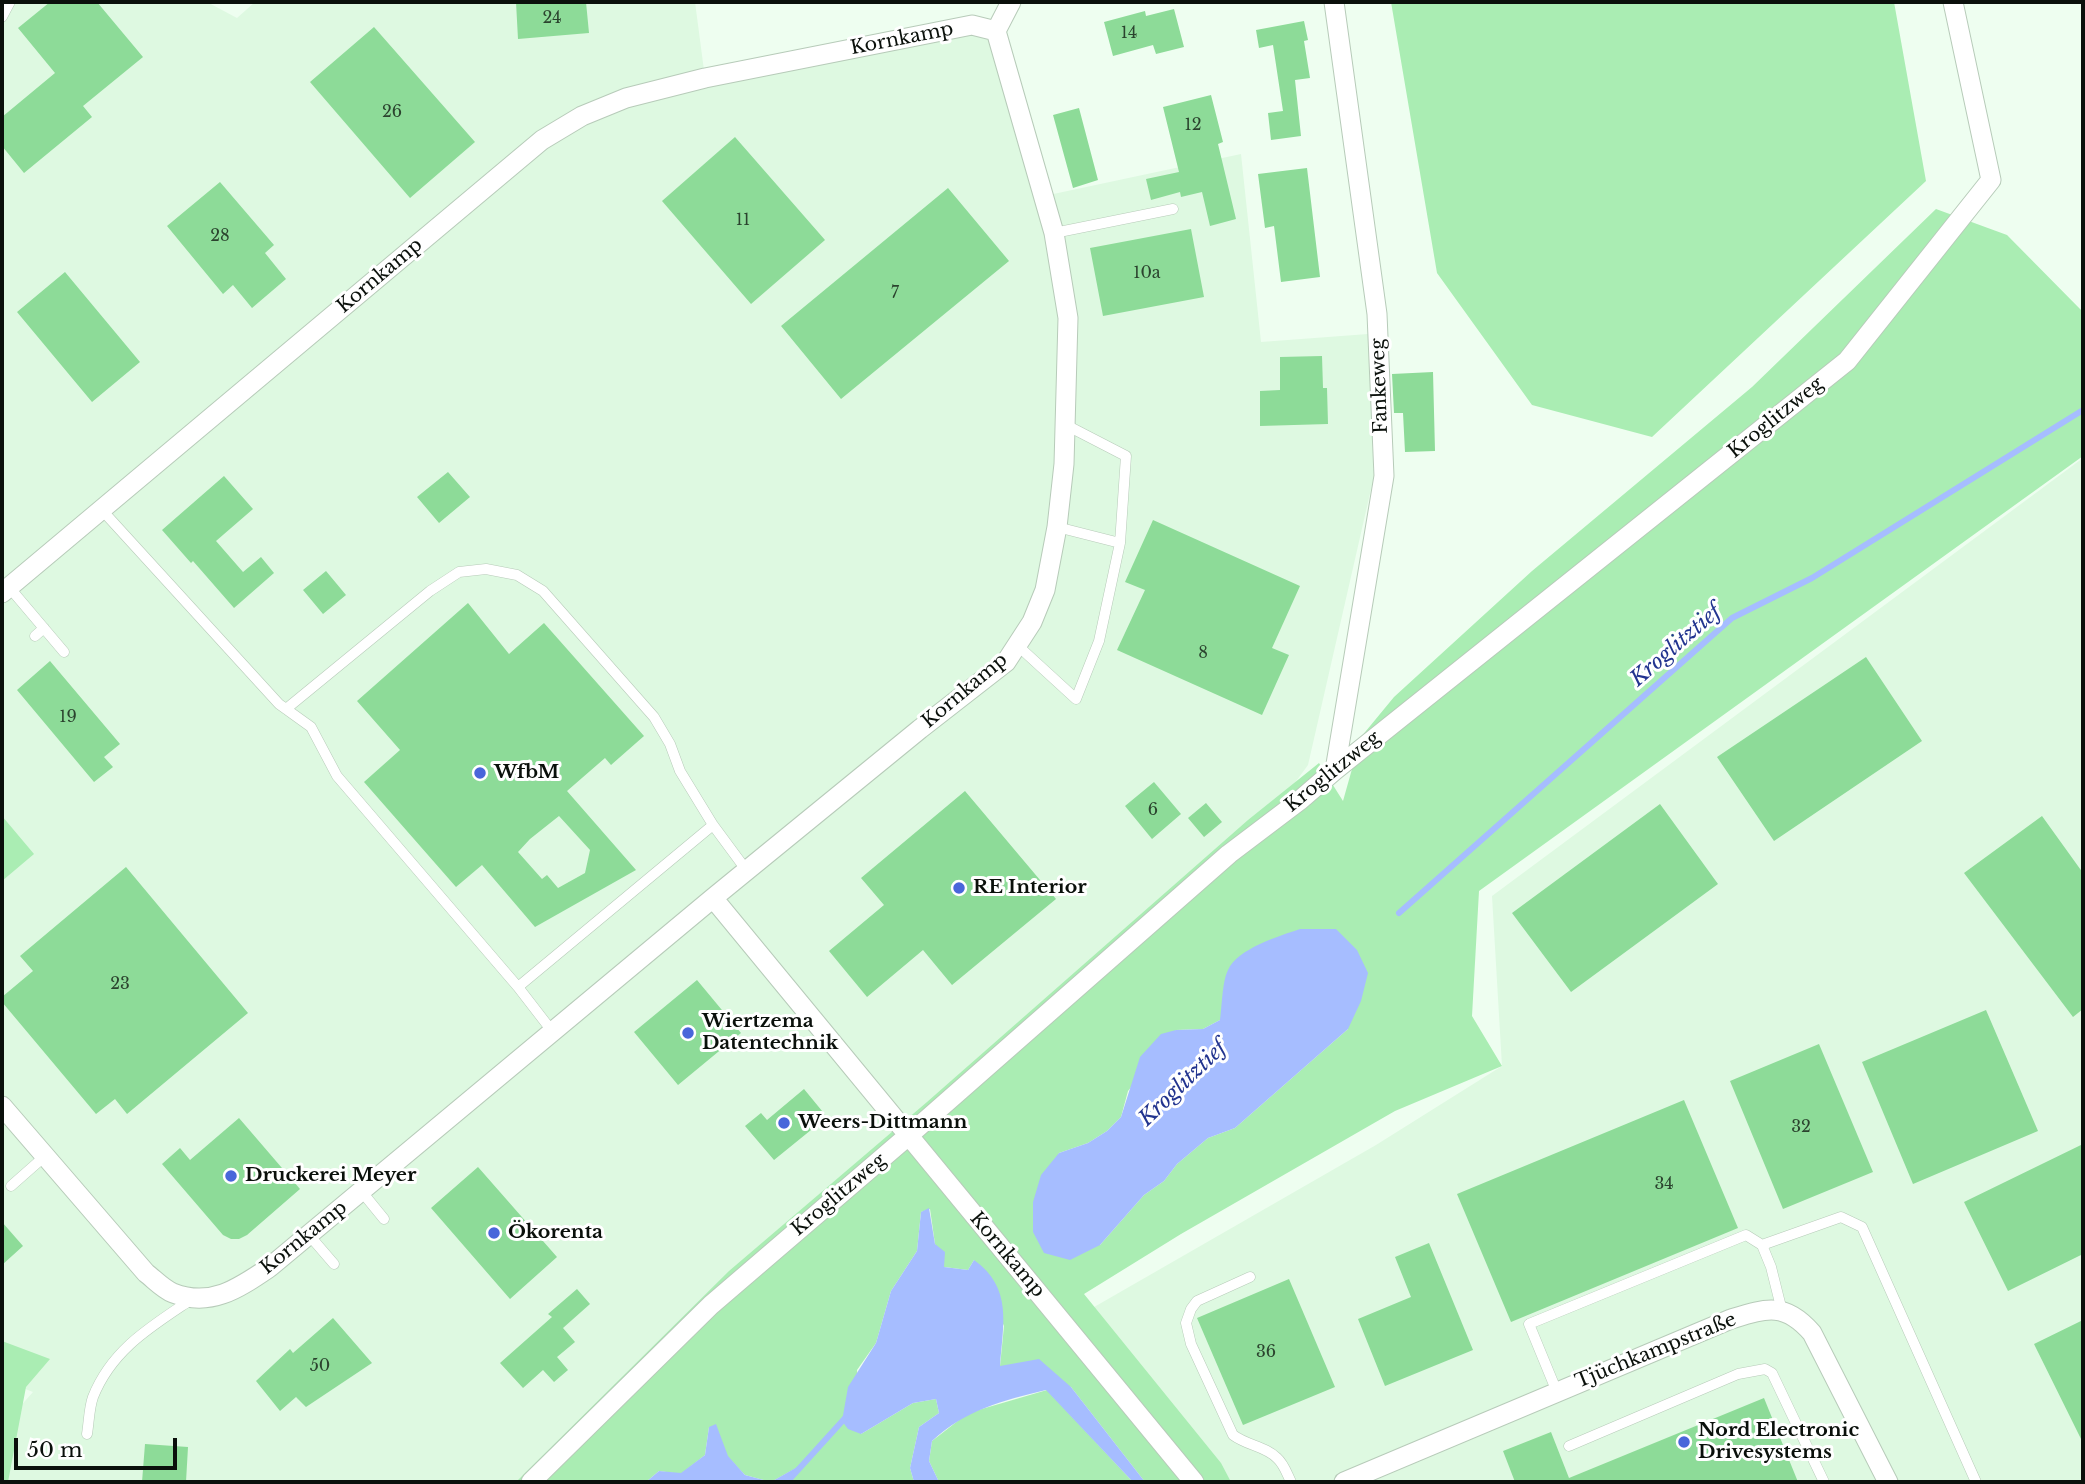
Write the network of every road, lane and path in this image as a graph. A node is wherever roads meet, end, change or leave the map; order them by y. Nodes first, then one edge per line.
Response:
1 (10, 2) edge
2 (1011, 2) edge
3 (1334, 2) edge
4 (1953, 2) edge
5 (2, 17) edge
6 (996, 31) junction
7 (1173, 209) dead end
8 (1054, 233) junction
9 (1066, 425) junction
10 (102, 509) junction
11 (1056, 527) junction
12 (1120, 543) junction
13 (6, 585) edge
14 (44, 628) junction
15 (35, 636) dead end
16 (1017, 645) junction
17 (64, 652) dead end
18 (286, 709) junction
19 (1335, 770) junction
20 (713, 825) junction
21 (747, 871) junction
22 (713, 898) junction
23 (518, 987) junction
24 (552, 1031) junction
25 (2, 1106) edge
26 (908, 1136) junction
27 (45, 1156) junction
28 (11, 1186) dead end
29 (362, 1192) junction
30 (384, 1219) dead end
31 (309, 1235) junction
32 (1762, 1245) junction
33 (334, 1264) dead end
34 (1250, 1277) dead end
35 (192, 1298) junction
36 (1782, 1311) junction
37 (1557, 1392) junction
38 (87, 1434) dead end
39 (1569, 1446) dead end
40 (1354, 1480) edge
41 (531, 1482) edge
42 (1194, 1482) edge
43 (1291, 1482) edge
44 (1824, 1482) edge
45 (1888, 1482) edge
46 (1976, 1482) edge

1 - 5 lane
2 - 6 street
3 - 19 street, Fankeweg
4 - 19 street, Kroglitzweg
6 - 8 street, Kornkamp
6 - 10 street, Kornkamp
7 - 8 lane
8 - 9 street, Kornkamp
9 - 11 street, Kornkamp
9 - 12 lane
10 - 13 street, Kornkamp
10 - 18 lane
11 - 12 lane
11 - 16 street, Kornkamp
12 - 16 lane
13 - 14 lane
14 - 15 lane
14 - 17 lane
16 - 21 street, Kornkamp
18 - 20 lane
18 - 23 lane
19 - 26 street, Kroglitzweg
20 - 21 lane
20 - 23 lane
21 - 22 street, Kornkamp
22 - 24 street, Kornkamp
22 - 26 street, Kornkamp
23 - 24 lane
24 - 29 street, Kornkamp
25 - 27 street, Kornkamp
26 - 41 street, Kroglitzweg
26 - 42 street, Kornkamp
27 - 28 lane
27 - 35 street, Kornkamp
29 - 30 lane
29 - 31 street, Kornkamp
31 - 33 lane
31 - 35 street, Kornkamp
32 - 36 lane
32 - 37 lane
32 - 46 lane
34 - 43 lane
35 - 38 lane
36 - 37 street, Tjüchkampstraße
36 - 45 street
37 - 40 street, Tjüchkampstraße
39 - 44 lane

